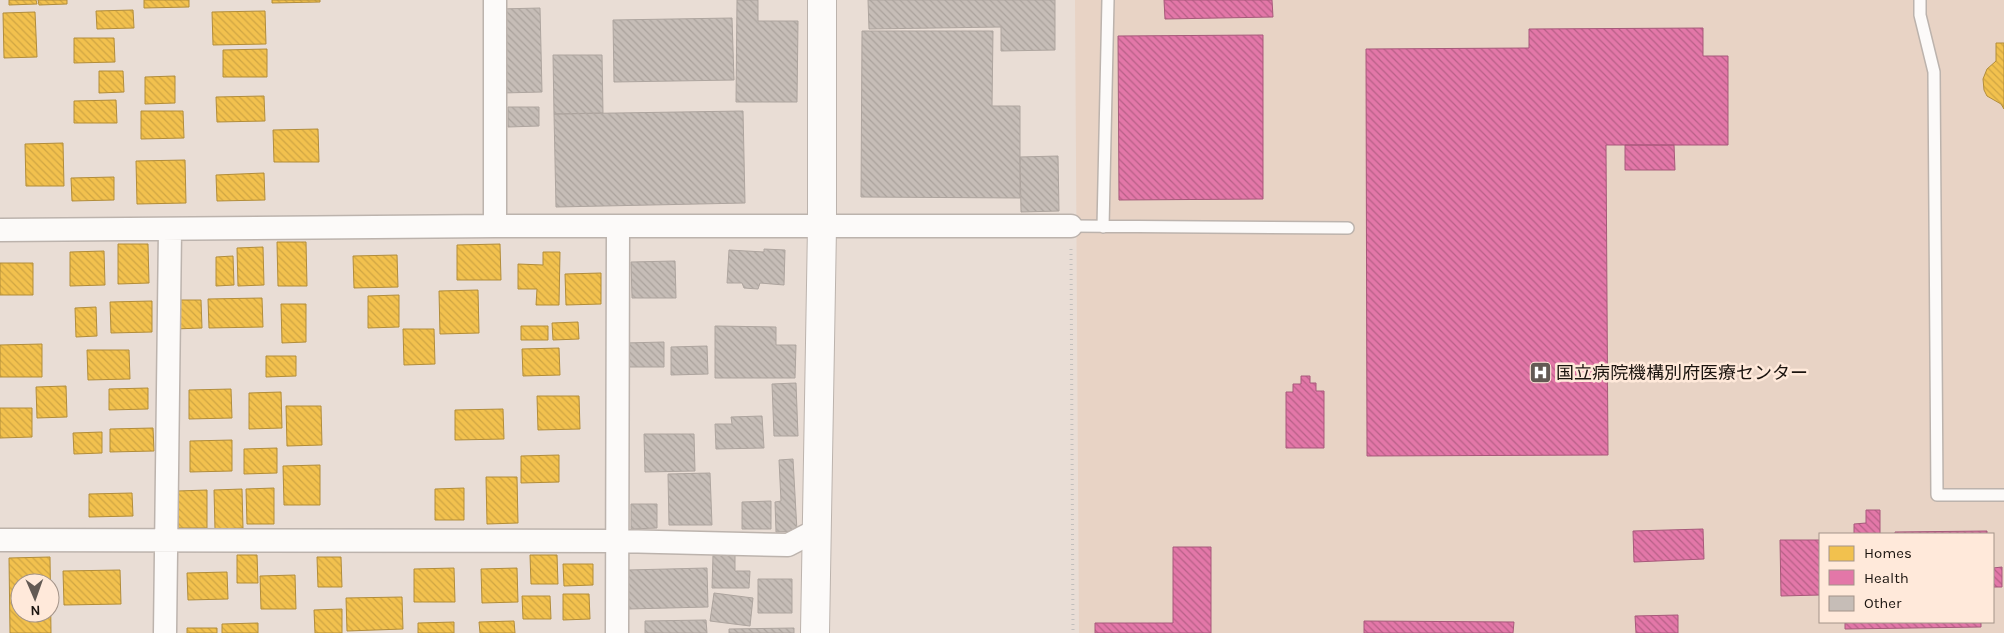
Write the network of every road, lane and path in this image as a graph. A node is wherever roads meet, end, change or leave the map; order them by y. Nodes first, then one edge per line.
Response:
1 (495, 0) edge
2 (822, 0) edge
3 (1108, 0) edge
4 (1920, 0) edge
5 (495, 226) junction
6 (1071, 226) junction
7 (618, 227) junction
8 (822, 227) junction
9 (1103, 227) junction
10 (1348, 228) dead end
11 (0, 230) edge
12 (170, 230) junction
13 (2004, 495) edge
14 (817, 530) junction
15 (165, 539) junction
16 (0, 540) edge
17 (618, 540) junction
18 (165, 633) edge
19 (617, 633) edge
20 (815, 633) edge
21 (1074, 633) edge

1 - 5 street
2 - 8 street
3 - 9 lane
4 - 13 lane
5 - 7 street
5 - 12 street
6 - 8 street
6 - 9 lane
6 - 21 path
7 - 8 street
7 - 17 street
8 - 14 street
9 - 10 lane
11 - 12 street
12 - 15 street
14 - 17 street
14 - 20 street
15 - 16 street
15 - 17 street
15 - 18 street
17 - 19 street

